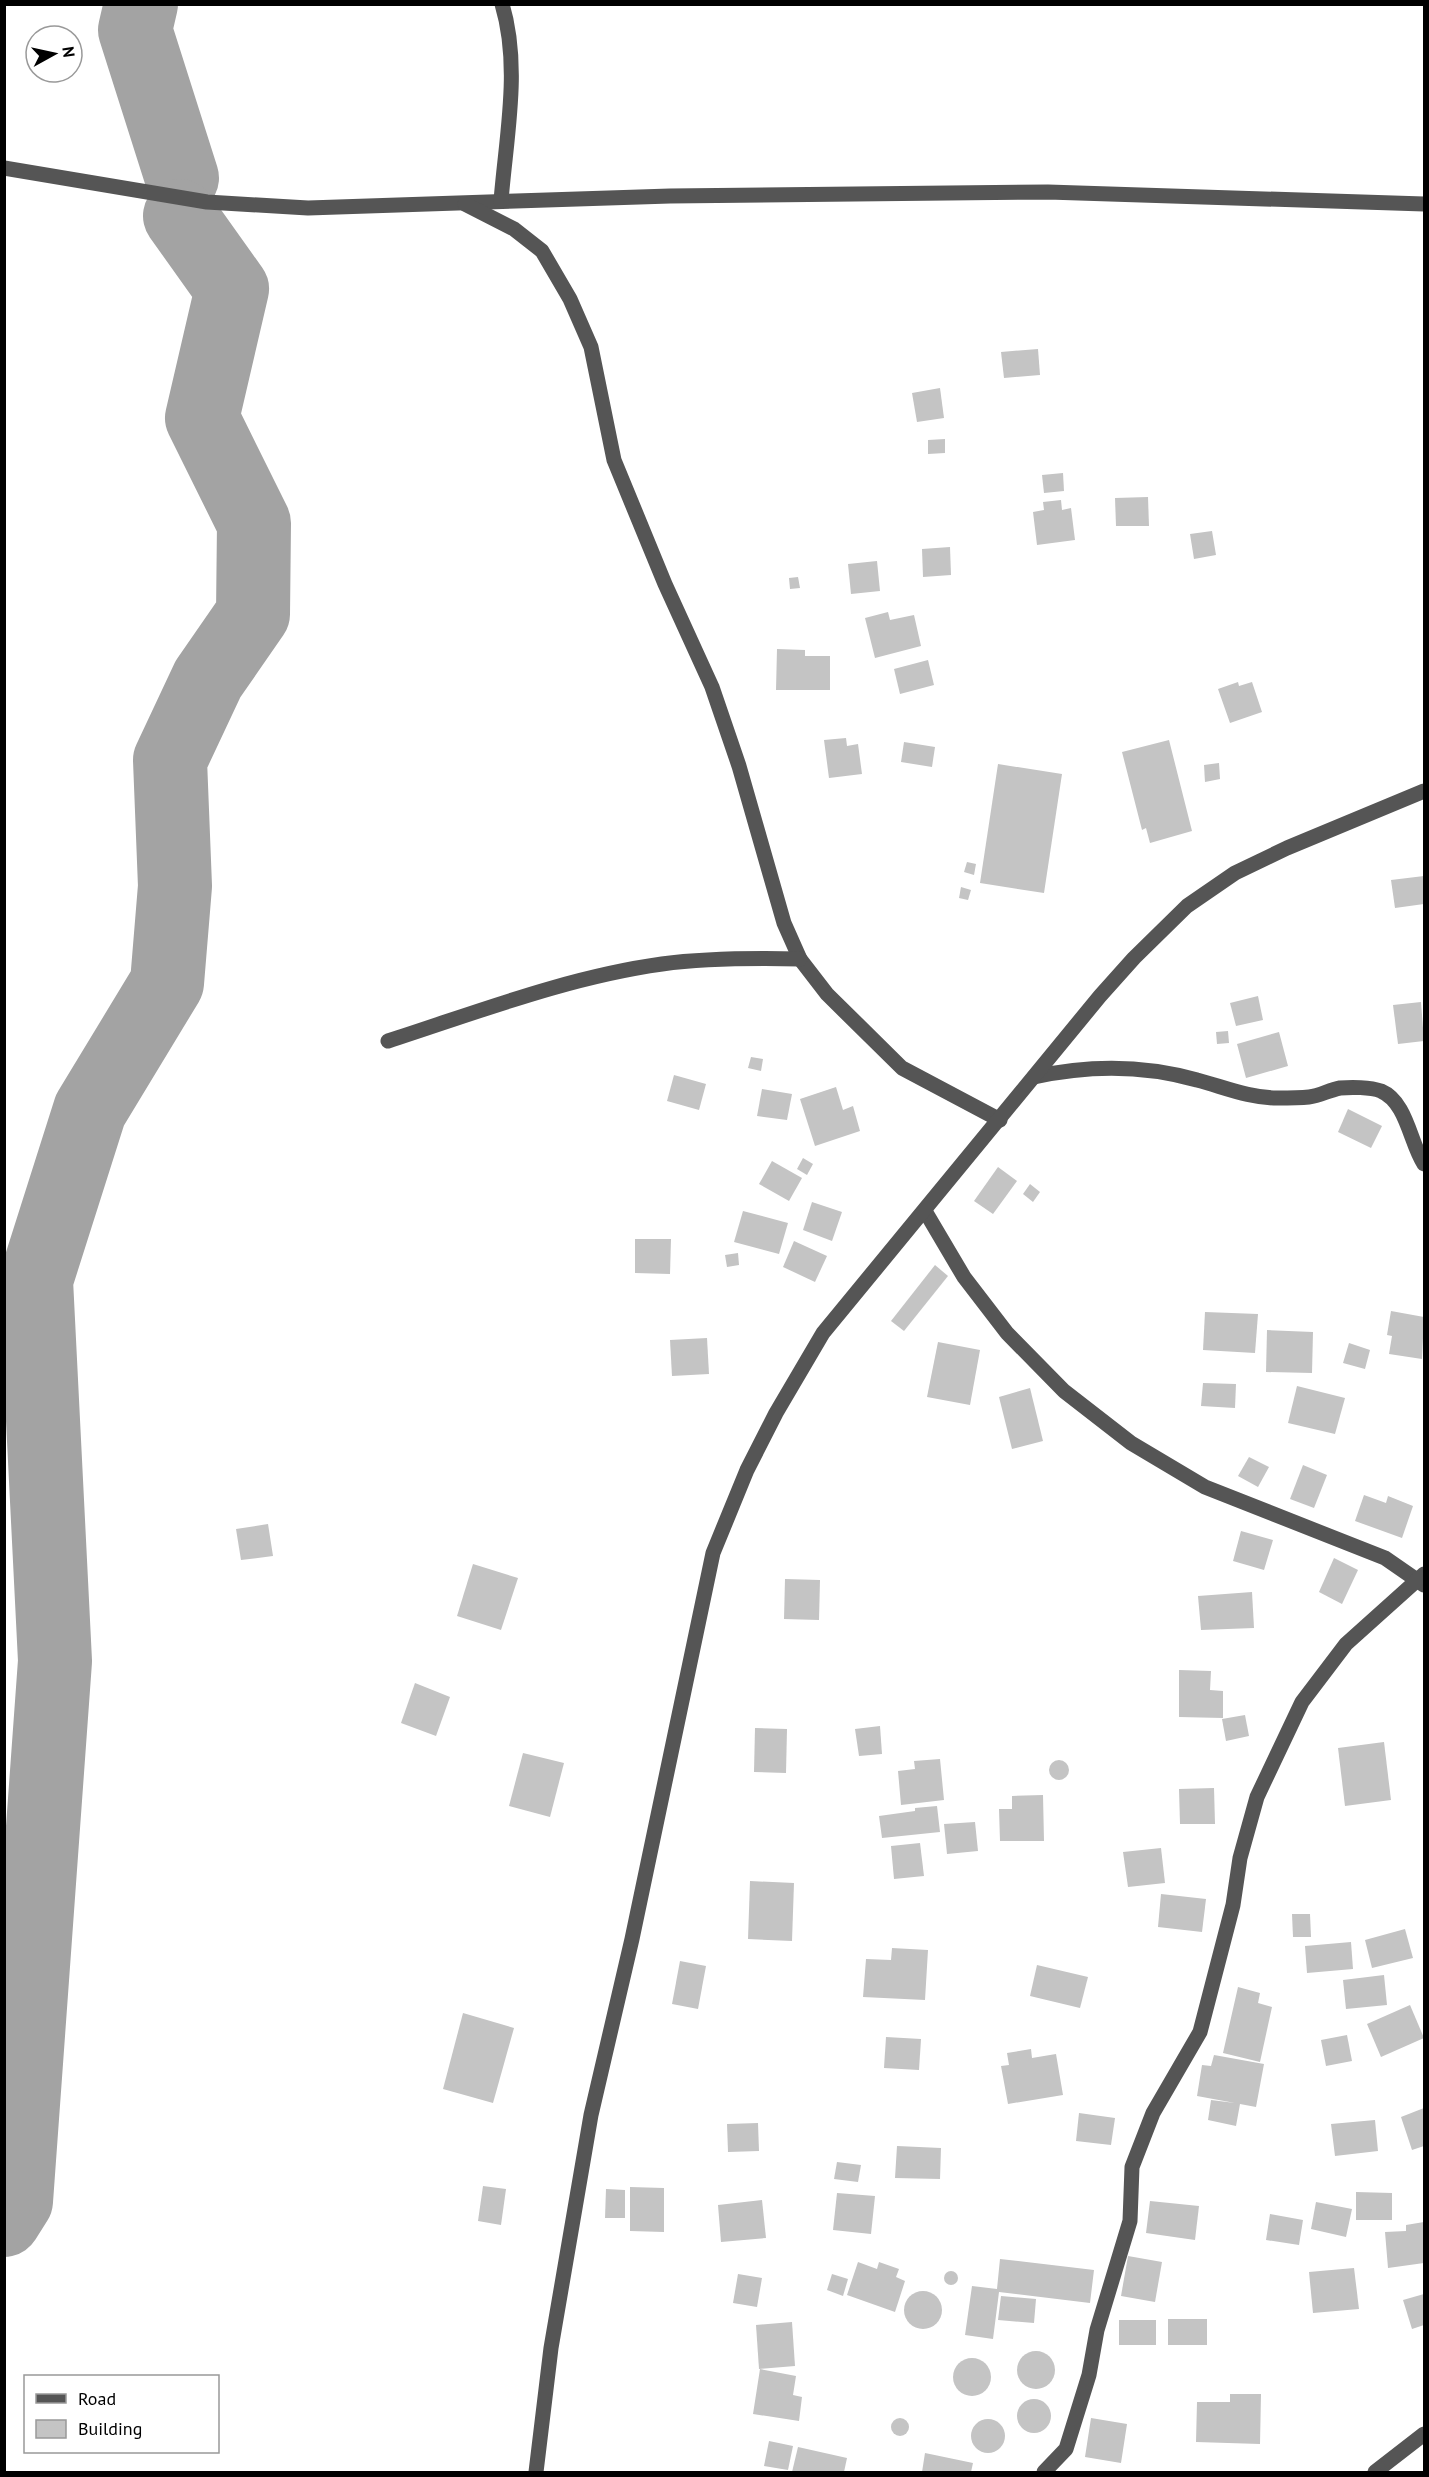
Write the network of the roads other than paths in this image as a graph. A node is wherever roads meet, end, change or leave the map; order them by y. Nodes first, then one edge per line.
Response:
1 (502, 4) edge
2 (4, 168) edge
3 (501, 201) junction
4 (462, 202) junction
5 (1425, 204) edge
6 (1425, 791) edge
7 (800, 959) junction
8 (388, 1041) dead end
9 (1034, 1077) junction
10 (1000, 1120) junction
11 (1425, 1164) edge
12 (925, 1211) junction
13 (1422, 1580) edge
14 (1425, 2434) edge
15 (536, 2472) edge
16 (1044, 2472) edge
17 (1375, 2472) edge

1 - 3 street
2 - 4 street
3 - 4 street
3 - 5 street
4 - 7 street
6 - 9 street
7 - 8 street
7 - 10 street
9 - 10 street
9 - 11 street
10 - 12 street
12 - 13 street
12 - 15 street
13 - 16 street
14 - 17 street

